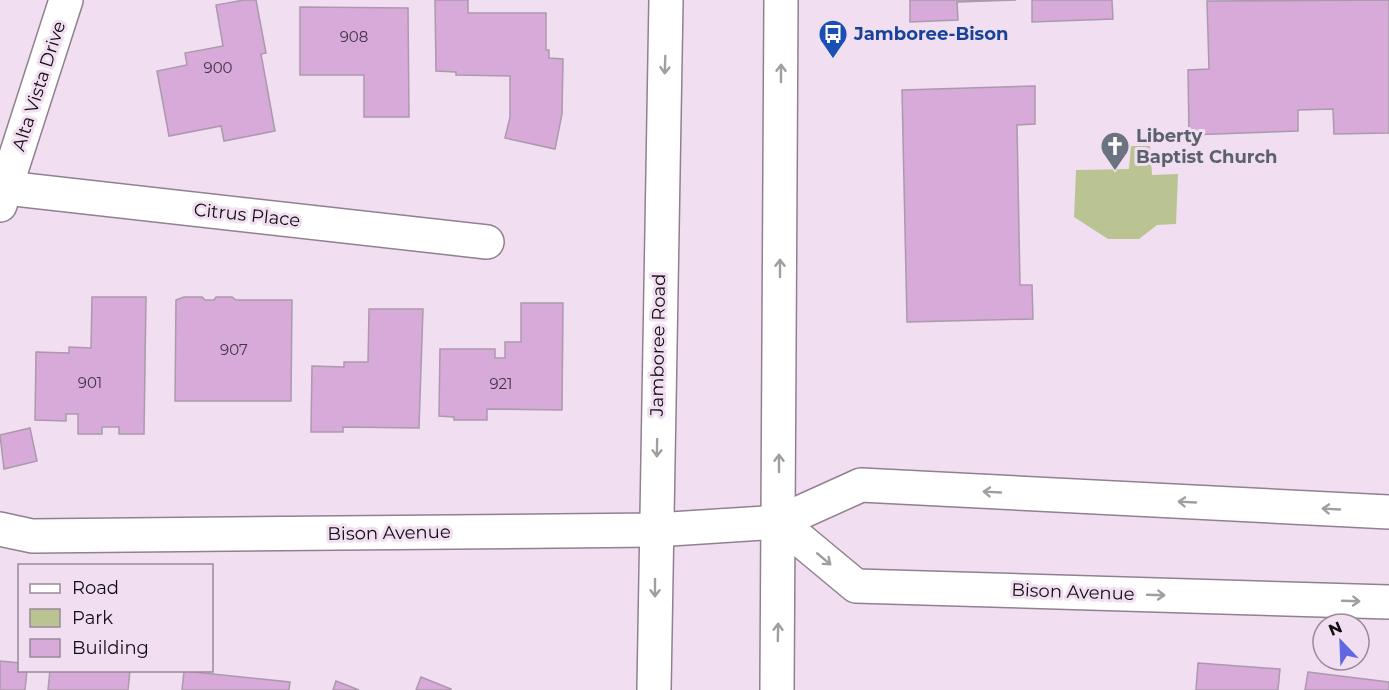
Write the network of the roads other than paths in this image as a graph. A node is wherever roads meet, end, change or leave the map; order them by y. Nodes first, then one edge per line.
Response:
1 (66, 0) edge
2 (666, 0) edge
3 (781, 0) edge
4 (3, 197) edge
5 (487, 242) dead end
6 (1389, 512) edge
7 (779, 522) junction
8 (0, 529) edge
9 (655, 530) junction
10 (1389, 602) edge
11 (654, 690) edge
12 (777, 690) edge

1 - 4 main road, Alta Vista Drive
2 -> 9 main road, Jamboree Road
7 -> 3 main road
4 - 5 main road, Citrus Place
6 -> 7 main road, Bison Avenue
7 - 9 main road, Bison Avenue
7 -> 10 main road, Bison Avenue
12 -> 7 main road
8 - 9 main road, Bison Avenue
9 -> 11 main road, Jamboree Road

